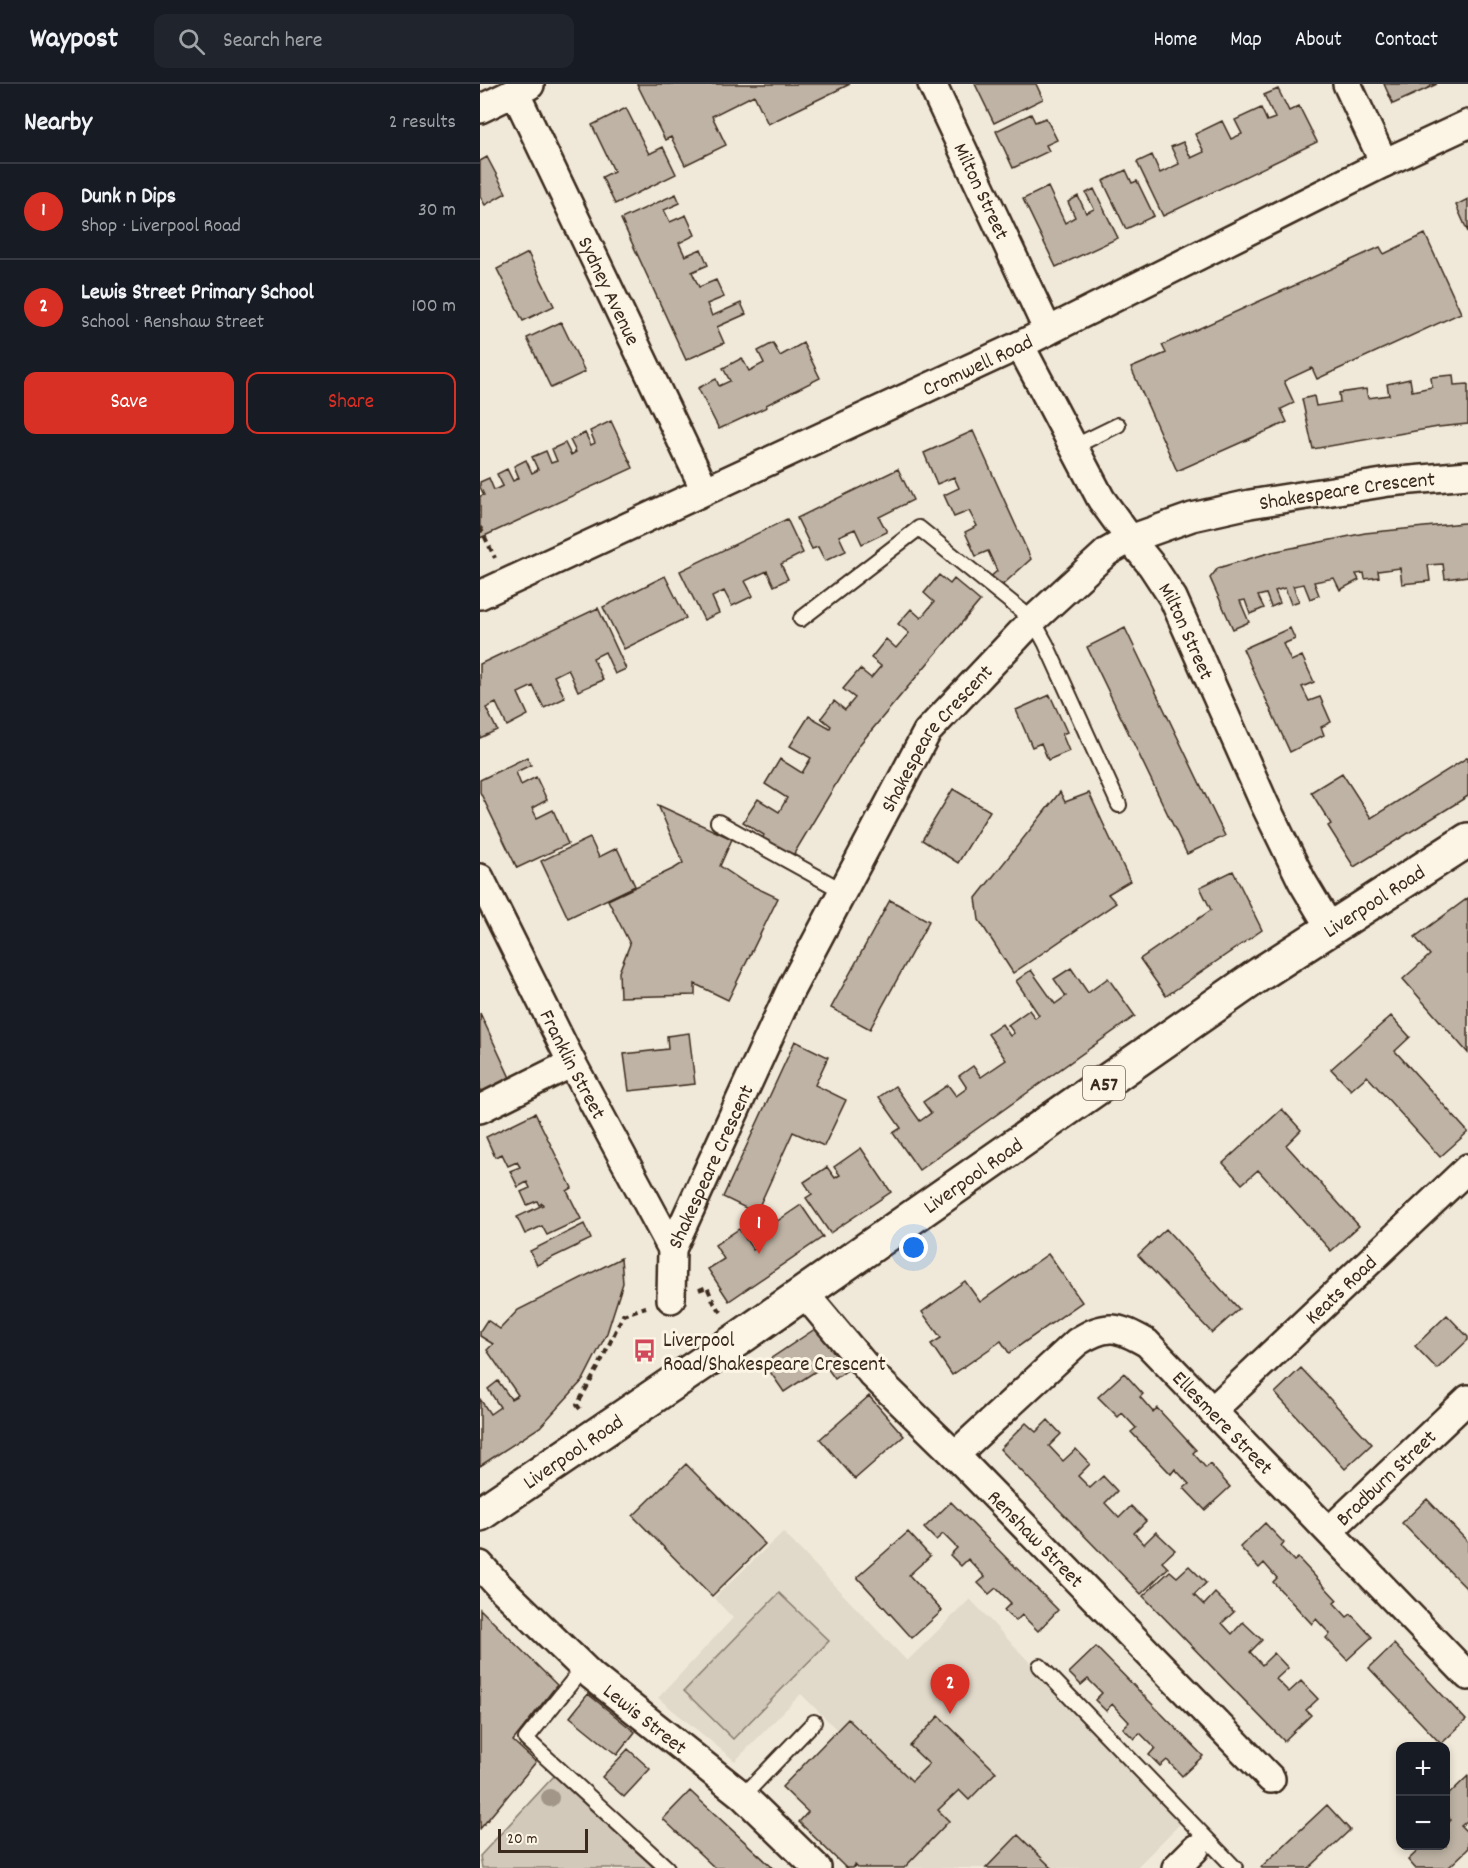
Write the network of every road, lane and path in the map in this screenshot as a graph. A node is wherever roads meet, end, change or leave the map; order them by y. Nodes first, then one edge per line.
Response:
1 (932, 84) edge
2 (1347, 84) edge
3 (524, 88) edge
4 (480, 110) edge
5 (1468, 124) edge
6 (1384, 163) junction
7 (1048, 331) junction
8 (1020, 345) junction
9 (1118, 425) dead end
10 (1073, 447) junction
11 (1468, 476) edge
12 (705, 490) junction
13 (1130, 539) junction
14 (480, 595) edge
15 (801, 618) dead end
16 (1033, 620) junction
17 (1119, 805) dead end
18 (718, 822) dead end
19 (1468, 840) edge
20 (482, 887) edge
21 (843, 891) junction
22 (1330, 928) junction
23 (572, 1063) junction
24 (480, 1109) edge
25 (1468, 1168) edge
26 (672, 1249) junction
27 (804, 1293) junction
28 (671, 1299) junction
29 (741, 1337) junction
30 (1468, 1399) edge
31 (1212, 1411) junction
32 (597, 1435) junction
33 (955, 1455) junction
34 (480, 1514) edge
35 (1329, 1530) junction
36 (480, 1565) edge
37 (1040, 1666) dead end
38 (583, 1668) junction
39 (1468, 1676) edge
40 (814, 1722) dead end
41 (1271, 1779) dead end
42 (743, 1796) junction
43 (1195, 1849) dead end
44 (667, 1868) edge
45 (817, 1868) edge
46 (1176, 1868) edge
47 (1235, 1868) edge

1 - 7 street, Milton Street
2 - 6 street
3 - 4 street
3 - 12 street, Sydney Avenue
5 - 6 street, Cromwell Road
6 - 7 street, Cromwell Road
7 - 8 street, Cromwell Road
8 - 10 street, Milton Street
8 - 12 street, Cromwell Road
9 - 10 lane
10 - 13 street, Milton Street
11 - 13 street, Shakespeare Crescent
12 - 14 street, Cromwell Road
13 - 16 street, Shakespeare Crescent
13 - 22 street, Milton Street
15 - 16 lane
16 - 17 lane
16 - 21 street, Shakespeare Crescent
18 - 21 lane
19 - 22 main road, Liverpool Road / A57
20 - 23 street, Franklin Street
21 - 26 street, Shakespeare Crescent
22 - 27 main road, Liverpool Road / A57
23 - 24 street
23 - 26 street, Franklin Street
25 - 31 street, Keats Road
26 - 28 street, Shakespeare Crescent
27 - 29 main road, Liverpool Road / A57
27 - 33 street, Renshaw Street
28 - 29 path
28 - 32 path
29 - 32 main road, Liverpool Road / A57
30 - 35 street, Bradburn Street
31 - 33 street, Ellesmere Street
31 - 35 street, Ellesmere Street
32 - 34 main road, Liverpool Road / A57
33 - 41 street, Renshaw Street
35 - 39 street, Ellesmere Street
36 - 38 street, Lewis Street
37 - 47 lane
38 - 42 street, Lewis Street
38 - 44 lane
40 - 42 lane
42 - 45 street, Lewis Street
43 - 46 street

